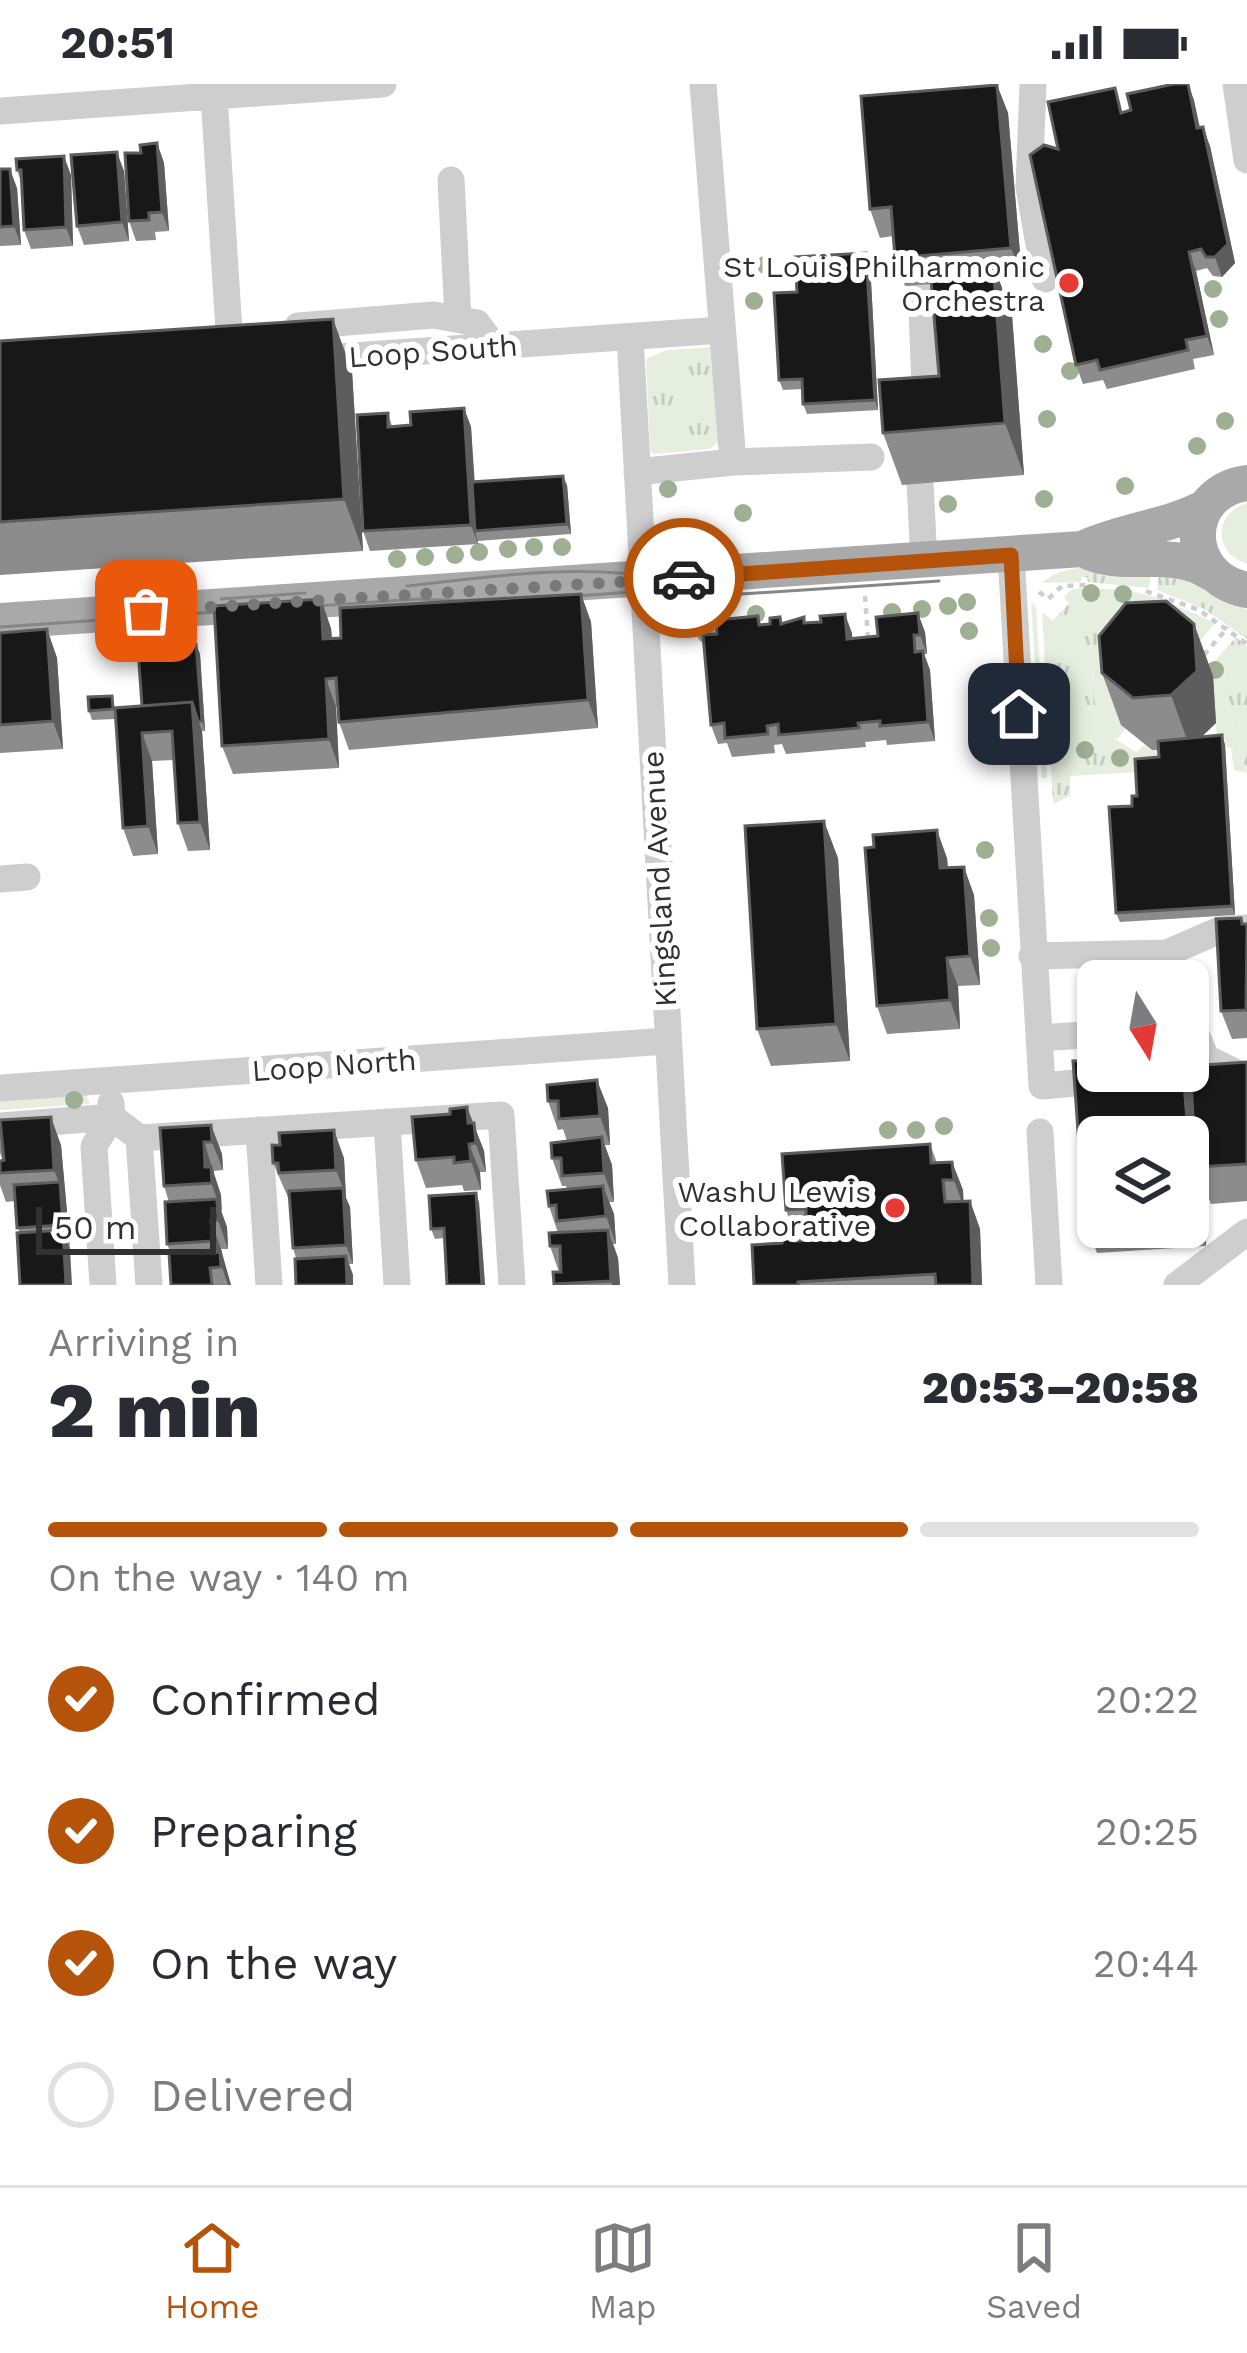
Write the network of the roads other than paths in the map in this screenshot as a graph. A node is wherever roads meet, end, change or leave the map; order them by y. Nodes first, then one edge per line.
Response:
1 (383, 84) edge
2 (703, 84) edge
3 (1034, 84) edge
4 (1235, 84) edge
5 (214, 96) junction
6 (0, 110) edge
7 (1247, 160) edge
8 (451, 180) dead end
9 (1045, 279) dead end
10 (921, 285) dead end
11 (458, 319) junction
12 (722, 330) junction
13 (630, 338) junction
14 (495, 346) junction
15 (285, 361) edge
16 (924, 417) edge
17 (871, 457) dead end
18 (733, 462) junction
19 (638, 472) junction
20 (1243, 480) edge
21 (920, 484) dead end
22 (1206, 507) junction
23 (1011, 555) junction
24 (924, 561) junction
25 (1086, 567) junction
26 (1211, 573) junction
27 (643, 579) junction
28 (1246, 591) edge
29 (0, 621) edge
30 (1247, 928) edge
31 (1032, 956) junction
32 (1077, 1035) edge
33 (1039, 1038) junction
34 (667, 1042) junction
35 (1209, 1059) edge
36 (1247, 1078) edge
37 (110, 1081) junction
38 (1077, 1083) edge
39 (0, 1088) edge
40 (112, 1117) junction
41 (387, 1122) junction
42 (0, 1126) edge
43 (260, 1130) junction
44 (1040, 1132) dead end
45 (139, 1138) junction
46 (1247, 1232) edge
47 (148, 1276) edge
48 (102, 1277) edge
49 (269, 1285) edge
50 (397, 1285) edge
51 (512, 1285) edge
52 (682, 1285) edge
53 (1049, 1285) edge
54 (1177, 1285) edge

1 - 5 street
2 - 12 street
3 - 9 street
4 - 7 street
5 - 6 street
5 - 11 street
8 - 11 street
10 - 16 street
11 - 14 street
12 - 13 street, Loop South
12 - 18 street
13 - 14 street, Loop South
13 - 19 street, Kingsland Avenue
14 - 15 street, Loop South
17 - 18 street
18 - 19 street
19 - 27 street, Kingsland Avenue
20 - 22 main road
21 - 24 street
22 - 25 main road
22 - 26 main road
23 - 24 main road
23 - 25 main road
23 - 31 street
24 - 27 main road
25 - 26 main road
26 - 28 main road
27 - 29 main road
27 - 34 street, Kingsland Avenue
30 - 31 street
31 - 33 street
32 - 33 street
33 - 38 street
34 - 37 street, Loop North
34 - 52 street, Kingsland Avenue
35 - 36 street
37 - 39 street, Loop North
37 - 40 street
40 - 42 street
40 - 45 street
40 - 48 street
41 - 43 street
41 - 50 street
41 - 51 street
43 - 45 street
43 - 49 street
44 - 53 street
45 - 47 street
46 - 54 street
47 - 48 street

